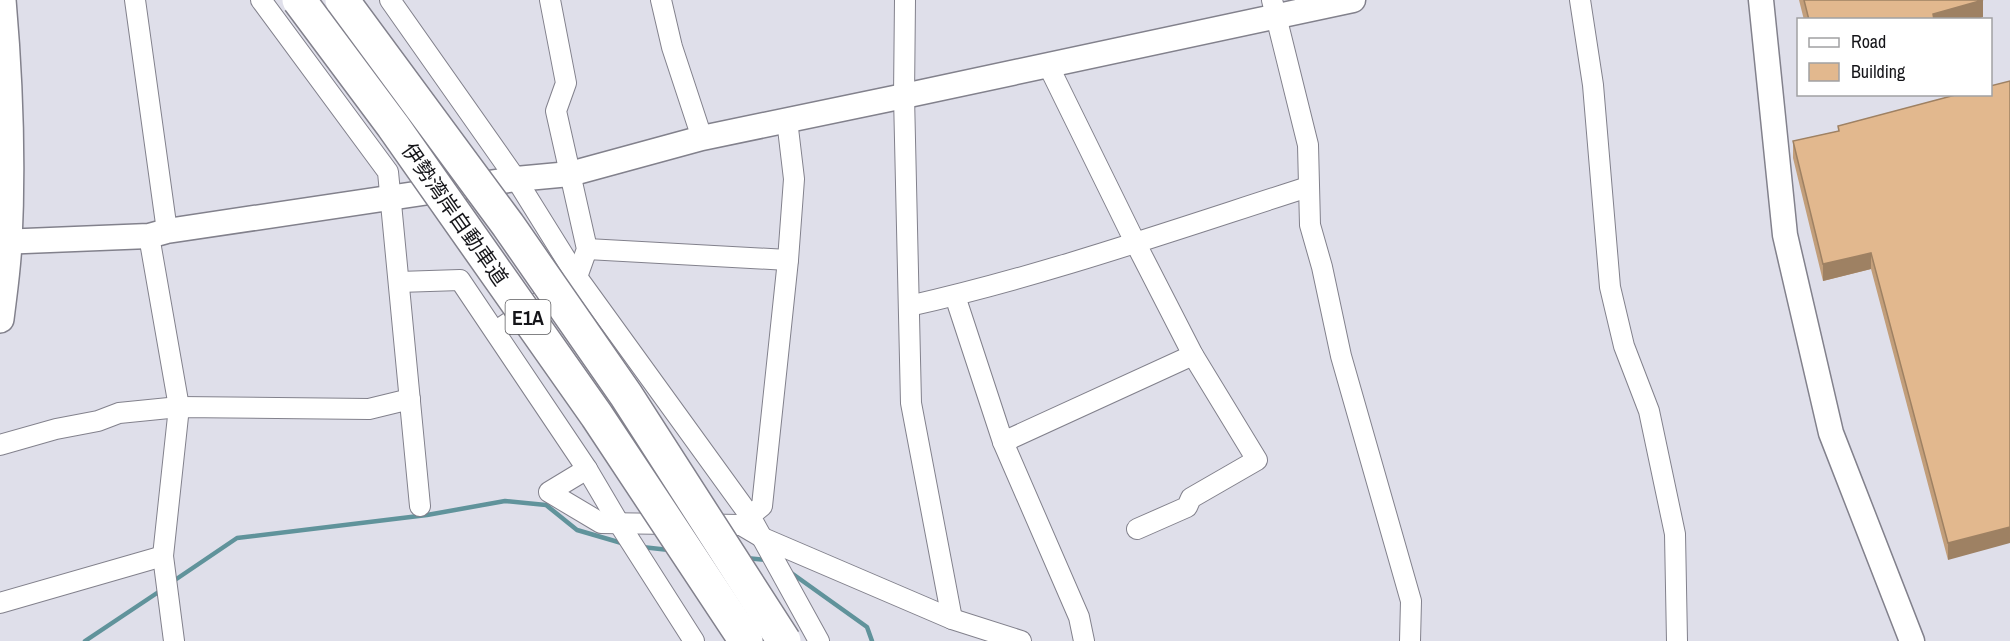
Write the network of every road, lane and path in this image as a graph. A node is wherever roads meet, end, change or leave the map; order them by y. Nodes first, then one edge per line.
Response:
1 (2, 0) edge
2 (135, 0) edge
3 (309, 0) edge
4 (342, 0) edge
5 (390, 0) edge
6 (550, 0) edge
7 (661, 0) edge
8 (905, 0) edge
9 (1353, 0) edge
10 (1580, 0) edge
11 (1761, 0) edge
12 (278, 5) edge
13 (1274, 8) edge
14 (1048, 65) junction
15 (904, 96) junction
16 (787, 120) junction
17 (5, 130) edge
18 (702, 138) junction
19 (570, 174) junction
20 (516, 179) junction
21 (1308, 188) junction
22 (392, 198) junction
23 (158, 233) junction
24 (4, 242) edge
25 (1135, 242) junction
26 (587, 249) junction
27 (788, 260) junction
28 (577, 277) junction
29 (399, 282) junction
30 (955, 296) junction
31 (909, 306) junction
32 (0, 319) edge
33 (496, 331) junction
34 (1193, 355) junction
35 (410, 399) junction
36 (179, 407) junction
37 (1003, 442) junction
38 (0, 444) edge
39 (587, 469) junction
40 (420, 507) dead end
41 (750, 516) junction
42 (620, 525) junction
43 (1137, 529) dead end
44 (763, 538) junction
45 (163, 556) junction
46 (0, 603) edge
47 (952, 619) junction
48 (174, 641) edge
49 (694, 641) edge
50 (746, 641) edge
51 (784, 641) edge
52 (819, 641) edge
53 (1021, 641) edge
54 (1084, 641) edge
55 (1410, 641) edge
56 (1677, 641) edge
57 (1912, 641) edge

1 - 17 main road
2 - 23 street
3 - 12 street
4 - 51 highway, 伊勢湾岸自動車道 / E1A, bridge
5 - 20 street
6 - 19 street
7 - 18 street
8 - 15 street
9 - 13 street
10 - 56 street
11 - 57 street
12 - 22 street
12 - 50 highway, 伊勢湾岸自動車道 / E1A, bridge
13 - 14 street
13 - 21 street
14 - 15 street
14 - 25 street
15 - 16 street
15 - 31 street
16 - 18 street
16 - 27 street
17 - 24 main road
18 - 19 street
19 - 20 street
19 - 26 street
20 - 22 street
20 - 28 street
21 - 25 street
21 - 55 street
22 - 23 street
22 - 29 street
23 - 24 street
23 - 36 street
24 - 32 main road
25 - 30 street
25 - 34 street
26 - 27 street
26 - 28 street
27 - 41 street
28 - 33 street
28 - 41 street
29 - 33 street
29 - 35 street
30 - 31 street
30 - 37 street
31 - 47 street
33 - 39 street
34 - 37 street
34 - 43 street
35 - 36 street
35 - 40 street
36 - 38 street
36 - 45 street
37 - 54 street
39 - 42 street
39 - 42 street
41 - 44 street
42 - 44 street
42 - 49 street
44 - 47 street
44 - 52 street
45 - 46 street
45 - 48 street
47 - 53 street

